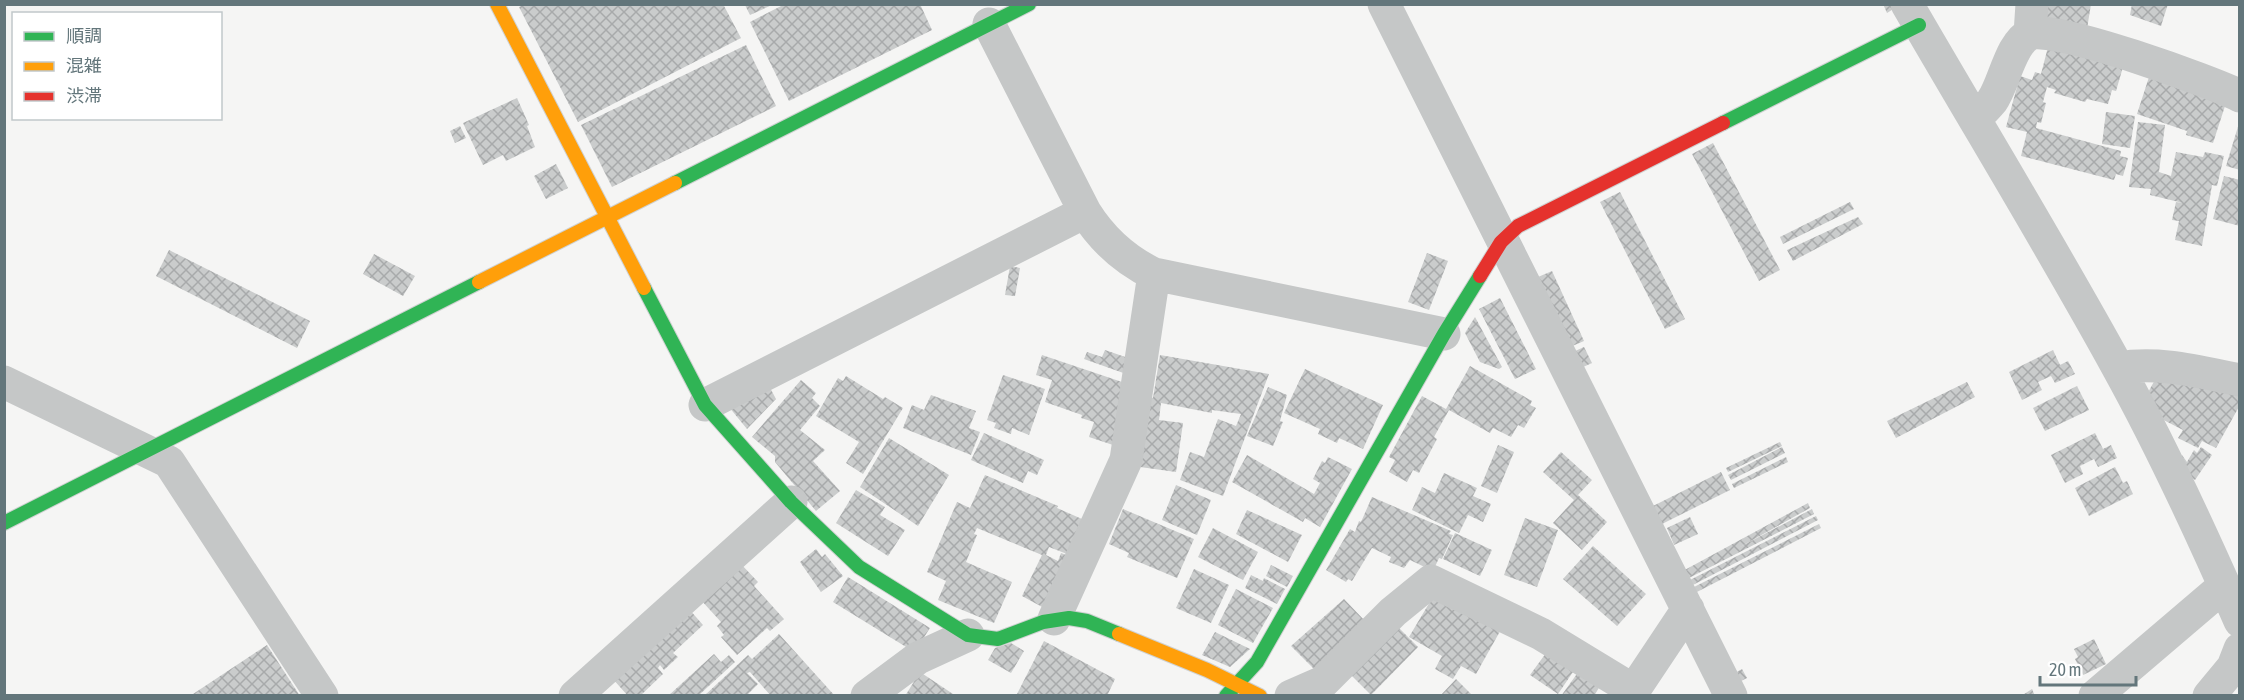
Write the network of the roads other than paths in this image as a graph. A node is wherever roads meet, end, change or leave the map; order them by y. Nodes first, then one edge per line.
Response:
1 (497, 4) edge
2 (1029, 4) edge
3 (1384, 4) edge
4 (1913, 15) edge
5 (2031, 20) edge
6 (989, 24) junction
7 (2240, 96) edge
8 (1976, 118) junction
9 (1085, 212) junction
10 (607, 219) junction
11 (1501, 242) junction
12 (1154, 274) junction
13 (1444, 334) junction
14 (2118, 368) junction
15 (2240, 380) edge
16 (4, 382) edge
17 (705, 405) junction
18 (145, 451) junction
19 (791, 502) junction
20 (4, 523) edge
21 (2224, 586) junction
22 (1688, 609) junction
23 (1054, 619) junction
24 (2240, 621) edge
25 (968, 635) junction
26 (2240, 649) edge
27 (1239, 684) junction
28 (1631, 693) edge
29 (322, 696) edge
30 (575, 696) edge
31 (867, 696) edge
32 (1226, 696) edge
33 (1260, 696) edge
34 (1291, 696) edge
35 (1731, 696) edge
36 (2095, 696) edge
37 (2208, 696) edge

1 - 10 street
2 - 6 street
3 - 11 street
4 - 8 street
4 - 11 street
5 - 7 street
5 - 8 street
6 - 9 street
6 - 10 street
8 - 14 street
9 - 12 street
9 - 17 street
10 - 17 street
10 - 18 street
11 - 13 street
11 - 22 street
12 - 13 street
12 - 23 street
13 - 27 street
14 - 15 street
14 - 21 street
16 - 18 street
17 - 19 street
18 - 20 street
18 - 29 street
19 - 25 street
19 - 30 street
21 - 24 street
21 - 36 street
22 - 28 street
22 - 35 street
23 - 25 street
23 - 27 street
25 - 31 street
26 - 37 street
27 - 32 street
27 - 33 street
28 - 34 street

